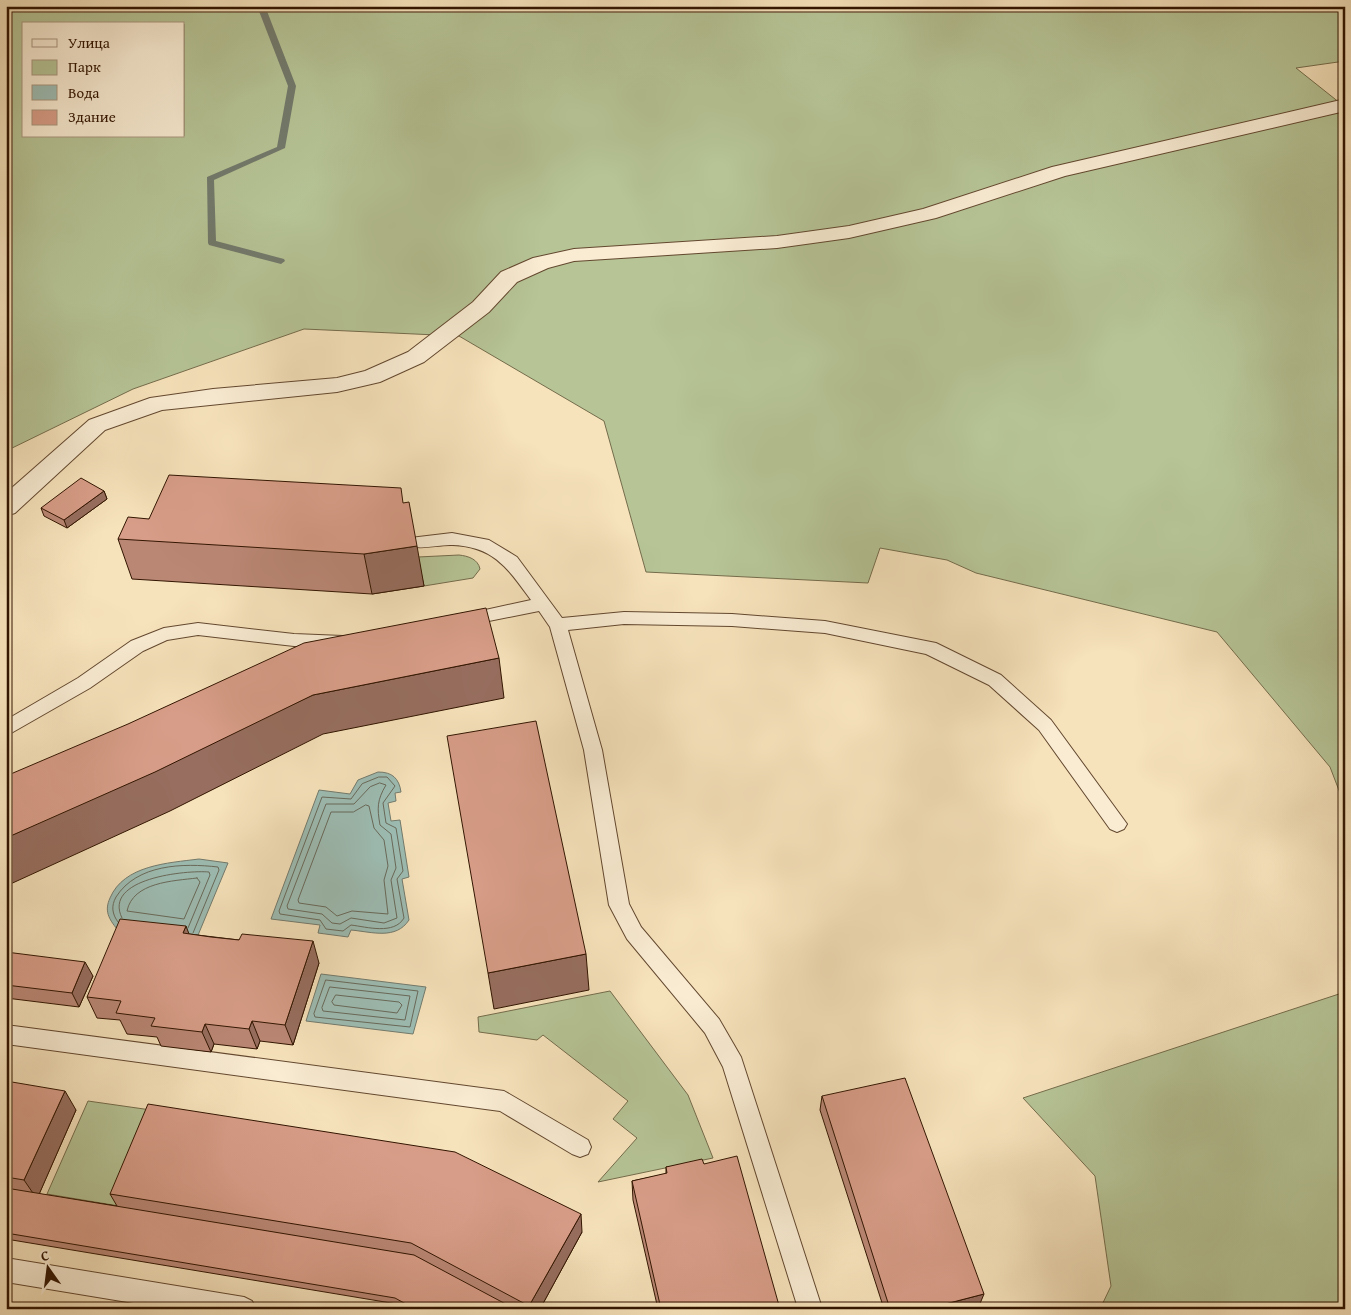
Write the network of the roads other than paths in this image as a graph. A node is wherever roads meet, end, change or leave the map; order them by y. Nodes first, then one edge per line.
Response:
1 (1345, 105) edge
2 (6, 506) edge
3 (416, 542) edge
4 (544, 604) junction
5 (446, 623) edge
6 (558, 625) junction
7 (312, 657) edge
8 (6, 729) edge
9 (1117, 824) dead end
10 (6, 1034) edge
11 (580, 1147) dead end
12 (6, 1270) edge
13 (809, 1305) dead end
14 (244, 1309) edge

1 - 2 street
3 - 4 lane
4 - 5 lane
4 - 6 lane
6 - 9 lane
6 - 13 lane
7 - 8 lane
10 - 11 lane
12 - 14 lane

